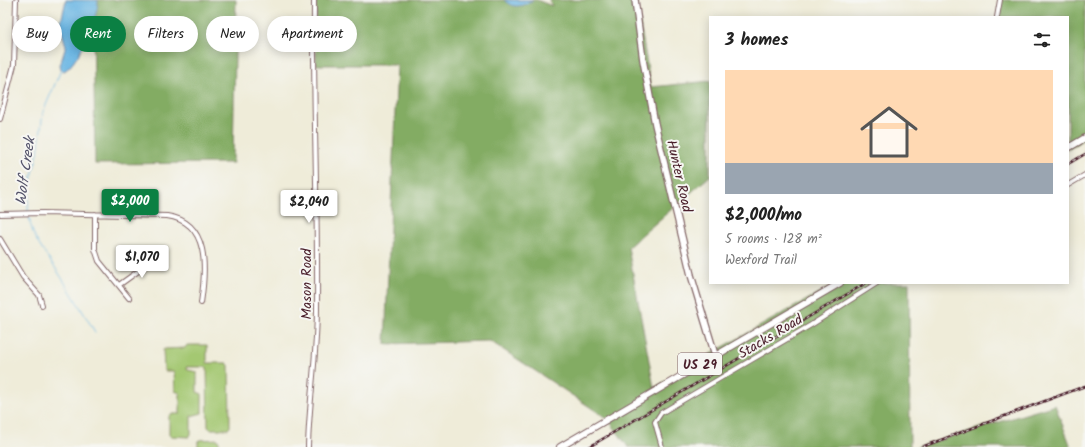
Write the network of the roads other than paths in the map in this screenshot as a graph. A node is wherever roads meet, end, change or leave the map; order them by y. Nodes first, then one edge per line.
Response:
1 (16, 0) edge
2 (314, 0) edge
3 (634, 0) edge
4 (1000, 0) edge
5 (997, 16) edge
6 (0, 119) edge
7 (1085, 138) edge
8 (1069, 147) edge
9 (1085, 175) edge
10 (1069, 184) edge
11 (0, 214) edge
12 (95, 214) junction
13 (0, 239) edge
14 (146, 259) dead end
15 (838, 284) edge
16 (875, 284) edge
17 (119, 286) junction
18 (128, 298) dead end
19 (200, 303) dead end
20 (42, 305) dead end
21 (715, 355) junction
22 (308, 447) edge
23 (560, 447) edge
24 (662, 447) edge

1 - 6 street
2 - 22 street, Mason Road
3 - 21 street, Hunter Road
4 - 5 street
7 - 8 main road
9 - 10 street
11 - 12 street
12 - 17 street
12 - 19 street
13 - 20 street
14 - 17 street
15 - 21 main road, US 29
16 - 24 street, Stacks Road
17 - 18 street
21 - 23 main road, US 29

